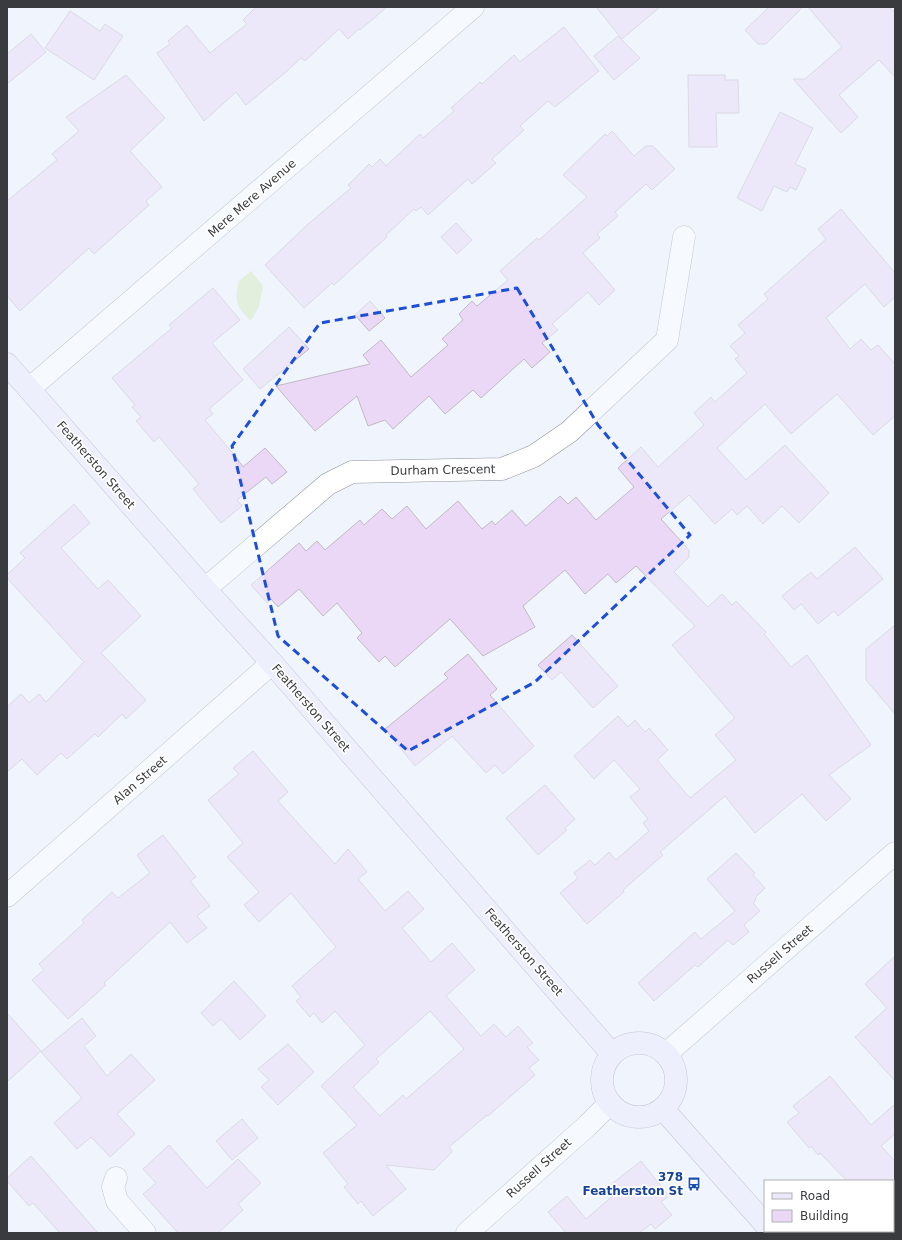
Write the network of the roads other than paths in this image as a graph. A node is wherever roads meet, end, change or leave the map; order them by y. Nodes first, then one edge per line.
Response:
1 (473, 7) edge
2 (684, 237) dead end
3 (7, 364) edge
4 (29, 389) junction
5 (205, 589) junction
6 (272, 663) junction
7 (895, 853) edge
8 (7, 896) edge
9 (612, 1054) junction
10 (666, 1054) junction
11 (610, 1103) junction
12 (663, 1108) junction
13 (116, 1178) dead end
14 (764, 1223) edge
15 (145, 1233) edge
16 (467, 1233) edge

1 - 4 street, Mere Mere Avenue
2 - 5 street, Durham Crescent
3 - 4 main road, Featherston Street
4 - 5 main road, Featherston Street
5 - 6 main road, Featherston Street
6 - 8 street, Alan Street
6 - 9 main road, Featherston Street
7 - 10 street, Russell Street
9 - 10 main road
9 - 11 main road
10 - 12 main road
11 - 12 main road
11 - 16 street, Russell Street
12 - 14 main road
13 - 15 street

